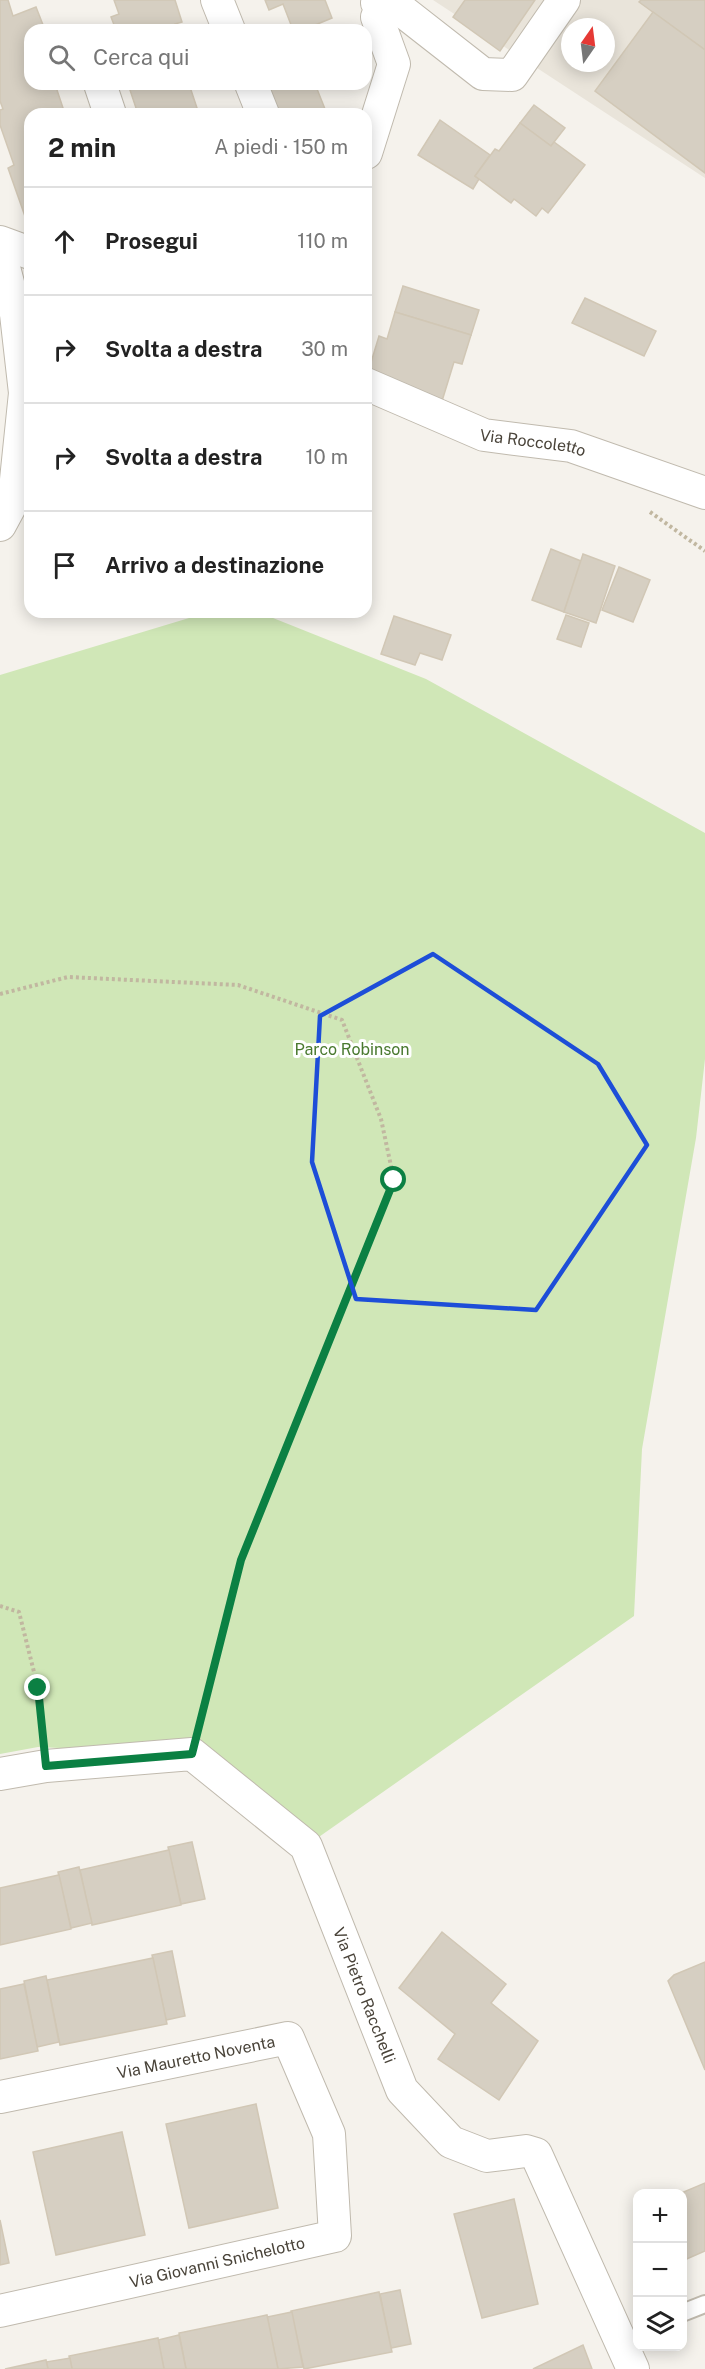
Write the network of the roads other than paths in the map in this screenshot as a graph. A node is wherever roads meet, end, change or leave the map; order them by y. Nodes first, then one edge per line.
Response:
1 (217, 0) edge
2 (564, 0) edge
3 (380, 8) edge
4 (227, 24) edge
5 (102, 90) edge
6 (253, 90) edge
7 (108, 108) edge
8 (261, 108) edge
9 (372, 134) edge
10 (0, 242) edge
11 (24, 251) edge
12 (0, 252) edge
13 (372, 387) edge
14 (13, 393) edge
15 (705, 493) edge
16 (0, 525) edge
17 (0, 1774) edge
18 (0, 2097) edge
19 (329, 2134) joint
20 (705, 2304) edge
21 (0, 2311) edge
22 (687, 2311) edge
23 (629, 2335) edge
24 (633, 2369) edge

1 - 4 street
2 - 3 street
3 - 9 street
5 - 7 street
6 - 8 street
10 - 11 street
12 - 14 street
13 - 15 street, Via Roccoletto
14 - 16 street
17 - 23 street, Via Pietro Racchelli
18 - 19 street, Via Mauretto Noventa
19 - 21 street, Via Giovanni Snichelotto
20 - 22 lane
23 - 24 street, Via Pietro Racchelli

